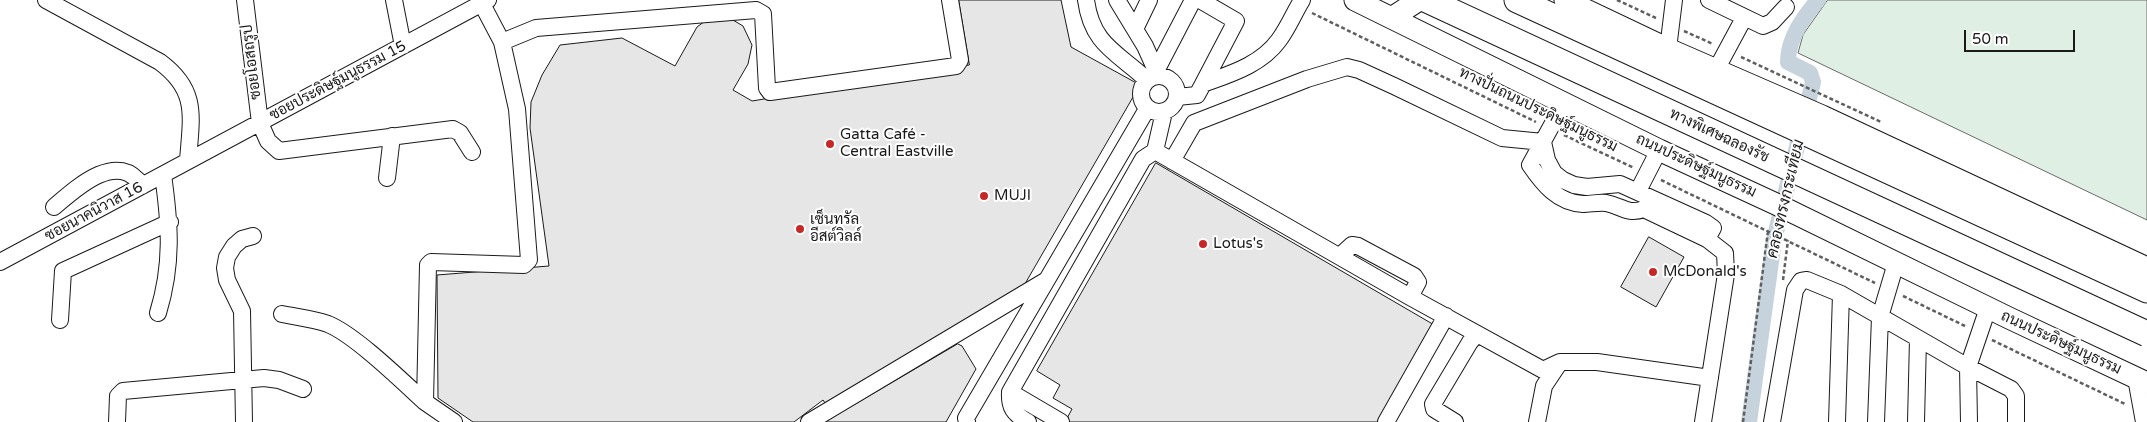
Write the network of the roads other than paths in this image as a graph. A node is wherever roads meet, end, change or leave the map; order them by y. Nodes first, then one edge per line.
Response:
1 (46, 0) edge
2 (245, 0) edge
3 (394, 0) edge
4 (950, 0) edge
5 (1086, 0) edge
6 (1117, 0) edge
7 (1149, 0) edge
8 (1194, 0) edge
9 (1200, 0) edge
10 (1355, 0) edge
11 (1419, 0) edge
12 (1427, 0) edge
13 (1442, 0) edge
14 (1517, 0) edge
15 (1564, 0) edge
16 (1674, 0) edge
17 (1709, 0) edge
18 (485, 2) edge
19 (1300, 3) edge
20 (71, 7) edge
21 (1786, 8) dead end
22 (1393, 17) junction
23 (1744, 18) junction
24 (1135, 29) junction
25 (502, 42) junction
26 (403, 46) junction
27 (1452, 46) junction
28 (1668, 49) junction
29 (1716, 70) junction
30 (1154, 75) junction
31 (1203, 84) junction
32 (1177, 96) junction
33 (1564, 103) junction
34 (1148, 109) junction
35 (1164, 112) junction
36 (260, 123) junction
37 (1547, 135) junction
38 (392, 136) junction
39 (1659, 150) junction
40 (1155, 151) junction
41 (472, 152) dead end
42 (188, 161) junction
43 (1172, 161) junction
44 (163, 175) junction
45 (387, 178) dead end
46 (142, 186) junction
47 (1638, 191) junction
48 (54, 207) dead end
49 (170, 222) junction
50 (253, 236) dead end
51 (1707, 239) junction
52 (0, 262) edge
53 (1896, 263) junction
54 (2147, 268) edge
55 (1047, 280) junction
56 (2147, 290) edge
57 (1841, 294) junction
58 (1988, 308) junction
59 (158, 313) dead end
60 (282, 314) dead end
61 (1446, 316) junction
62 (1880, 317) junction
63 (60, 320) dead end
64 (1477, 334) junction
65 (2147, 334) edge
66 (1918, 339) junction
67 (1560, 362) junction
68 (1968, 368) junction
69 (242, 378) junction
70 (1710, 378) junction
71 (2142, 380) edge
72 (303, 389) dead end
73 (1010, 392) junction
74 (425, 402) junction
75 (117, 422) edge
76 (244, 422) edge
77 (454, 422) edge
78 (809, 422) edge
79 (967, 422) edge
80 (1028, 422) edge
81 (1062, 422) edge
82 (1386, 422) edge
83 (1455, 422) edge
84 (1537, 422) edge
85 (1703, 422) edge
86 (1772, 422) edge
87 (1837, 422) edge
88 (1876, 422) edge
89 (1916, 422) edge
90 (1968, 422) edge
91 (2016, 422) edge
92 (2144, 422) edge

1 - 20 street
2 - 36 street, ซอยโอสถรูป
3 - 26 street
4 - 25 street
5 - 30 street
6 - 24 street
7 - 24 street
8 - 30 street
9 - 31 street
10 - 22 main road, ถนนประดิษฐ์มนูธรรม
11 - 22 main road
12 - 65 highway, ทางพิเศษฉลองรัช, bridge
13 - 27 main road
14 - 56 highway
15 - 28 main road
16 - 28 street
17 - 23 street
18 - 25 street
18 - 26 street, ซอยประดิษฐ์มนูธรรม 15
19 - 31 street
20 - 42 street
21 - 23 street
22 - 27 main road, ถนนประดิษฐ์มนูธรรม
23 - 29 street
24 - 30 street
25 - 74 street
26 - 36 street, ซอยประดิษฐ์มนูธรรม 15
27 - 33 main road, ถนนประดิษฐ์มนูธรรม
28 - 29 main road
29 - 54 main road
30 - 32 street
30 - 34 street
31 - 32 street
32 - 35 street
33 - 37 street
33 - 39 main road, ถนนประดิษฐ์มนูธรรม
34 - 35 street
34 - 55 street
35 - 40 street
36 - 38 street
36 - 42 street, ซอยประดิษฐ์มนูธรรม 15
37 - 43 street
37 - 47 street
37 - 51 street
38 - 41 street
38 - 45 street
39 - 47 street
39 - 53 main road, ถนนประดิษฐ์มนูธรรม
40 - 43 street
40 - 73 street
42 - 44 street, ซอยนาคนิวาส 16
43 - 61 street
44 - 46 street, ซอยนาคนิวาส 16
44 - 49 street
46 - 48 street
46 - 52 street, ซอยนาคนิวาส 16
47 - 51 street
49 - 59 street
49 - 63 street
50 - 69 street
51 - 70 street
53 - 58 main road, ถนนประดิษฐ์มนูธรรม
53 - 62 street
55 - 78 street
55 - 79 street
57 - 62 street
57 - 86 street
57 - 87 street
58 - 68 street
58 - 71 main road, ถนนประดิษฐ์มนูธรรม
60 - 74 street
61 - 64 street
61 - 82 street
62 - 66 street
62 - 88 street
64 - 67 street
64 - 83 street
66 - 68 street
66 - 89 street
67 - 70 street
67 - 84 street
68 - 90 street
68 - 91 street
69 - 72 street
69 - 75 street
69 - 76 street
70 - 85 street
71 - 92 street
73 - 80 street
73 - 81 street
74 - 77 street

